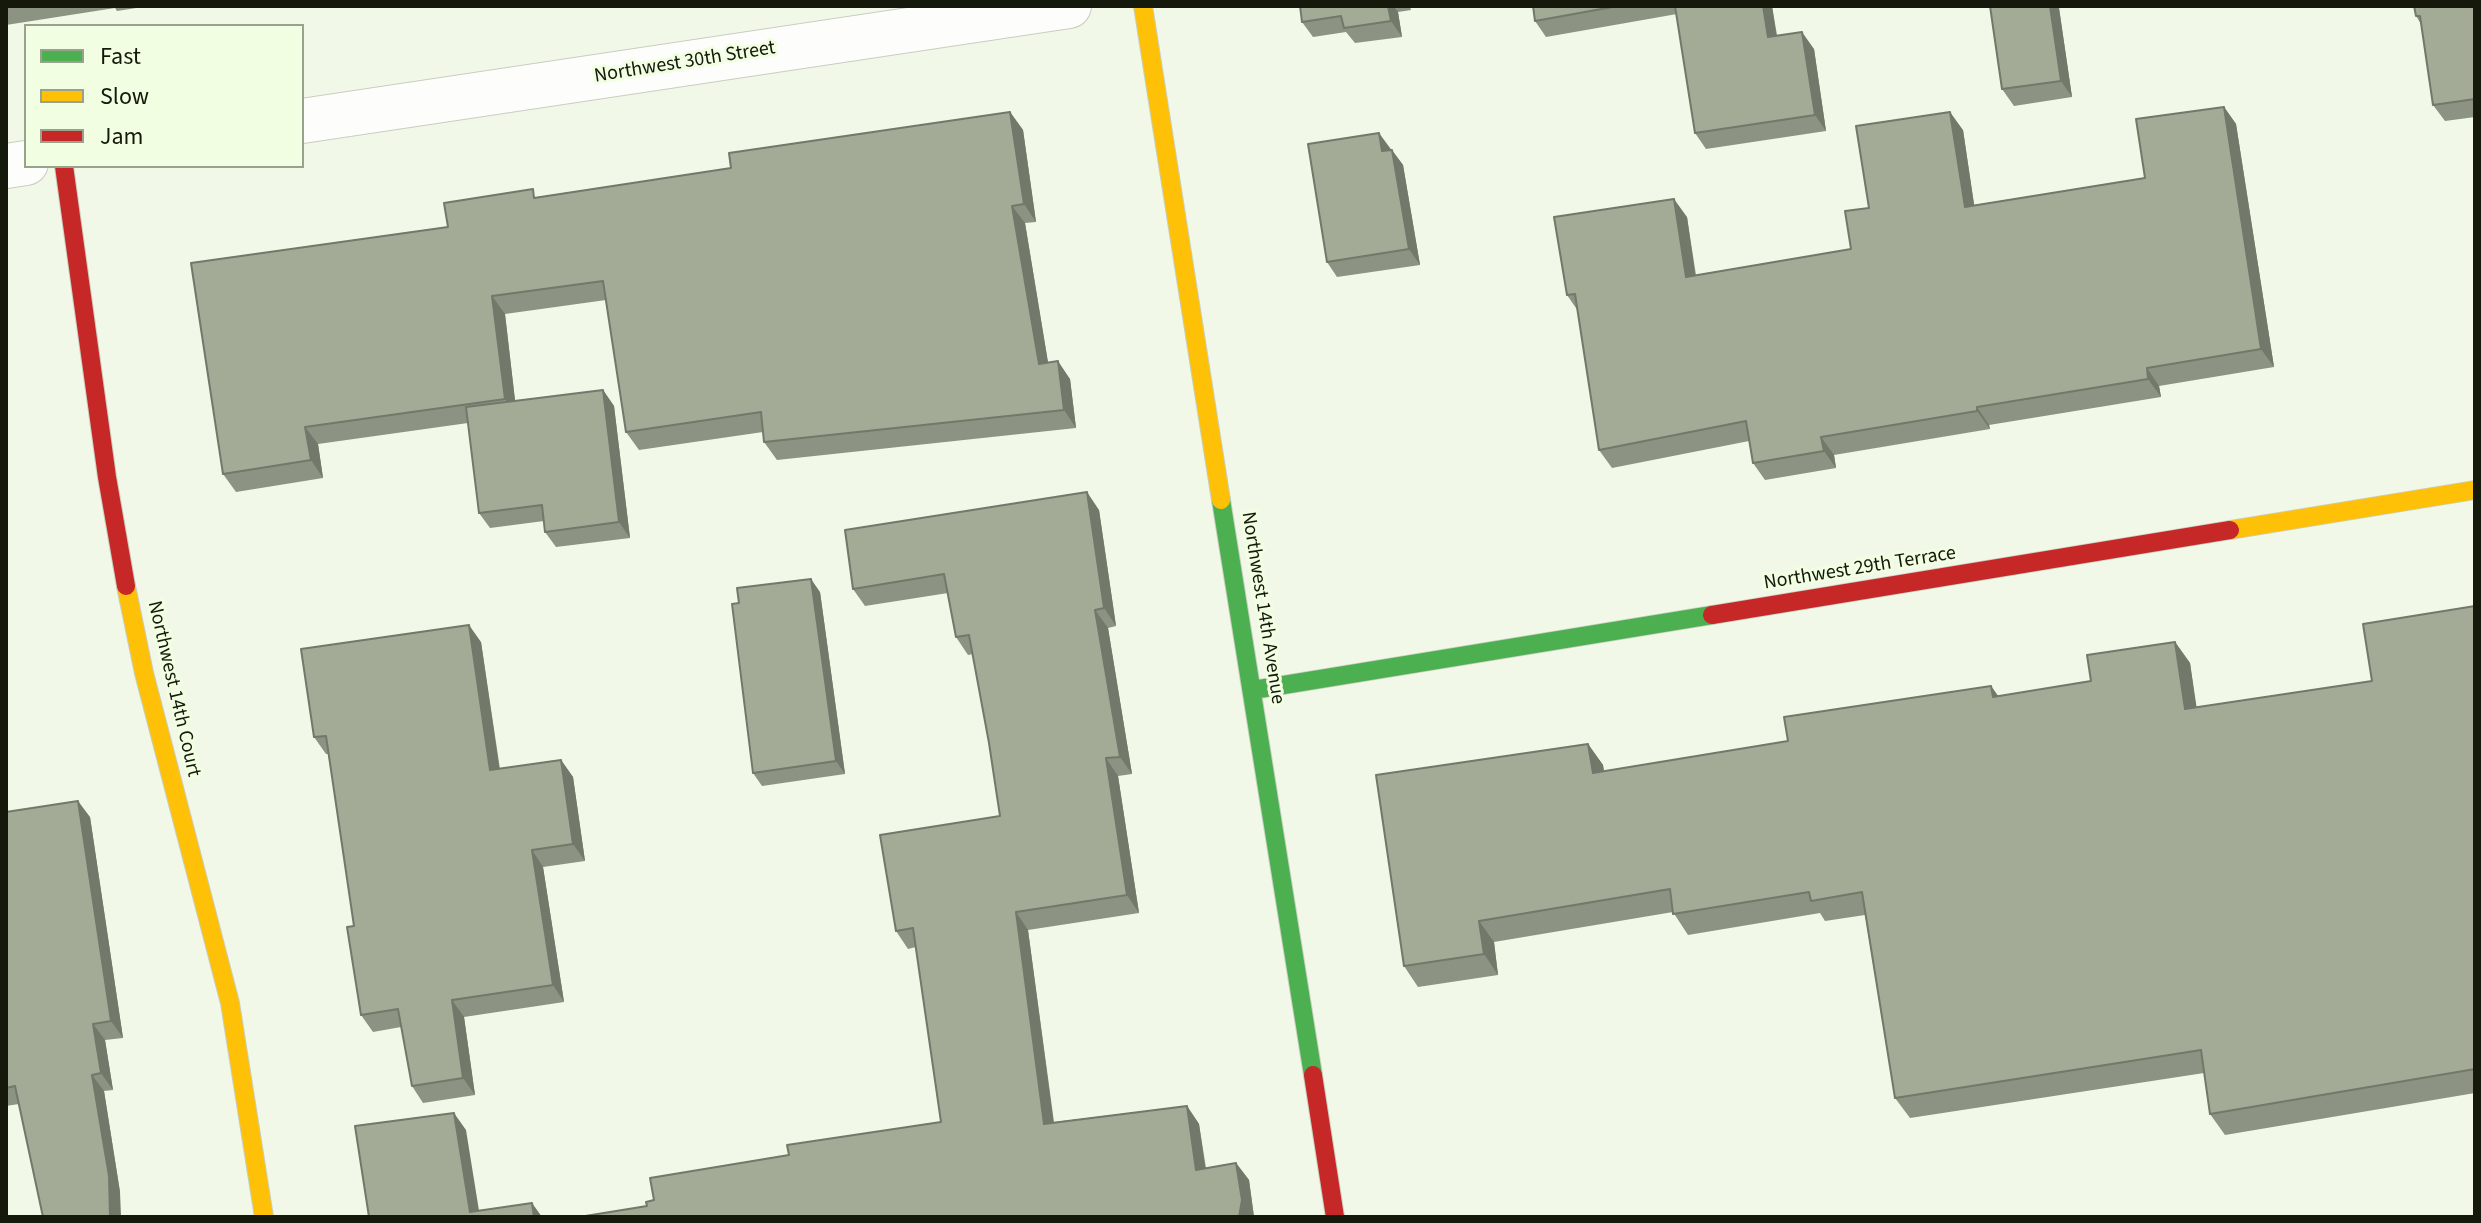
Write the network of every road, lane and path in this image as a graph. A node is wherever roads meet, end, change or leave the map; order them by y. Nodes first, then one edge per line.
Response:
1 (1069, 6) edge
2 (1143, 6) edge
3 (304, 121) edge
4 (64, 168) edge
5 (2475, 490) edge
6 (1253, 690) junction
7 (264, 1217) edge
8 (1335, 1217) edge

1 - 3 street, Northwest 30th Street
2 - 6 street, Northwest 14th Avenue
4 - 7 street, Northwest 14th Court
5 - 6 street, Northwest 29th Terrace
6 - 8 street, Northwest 14th Avenue

